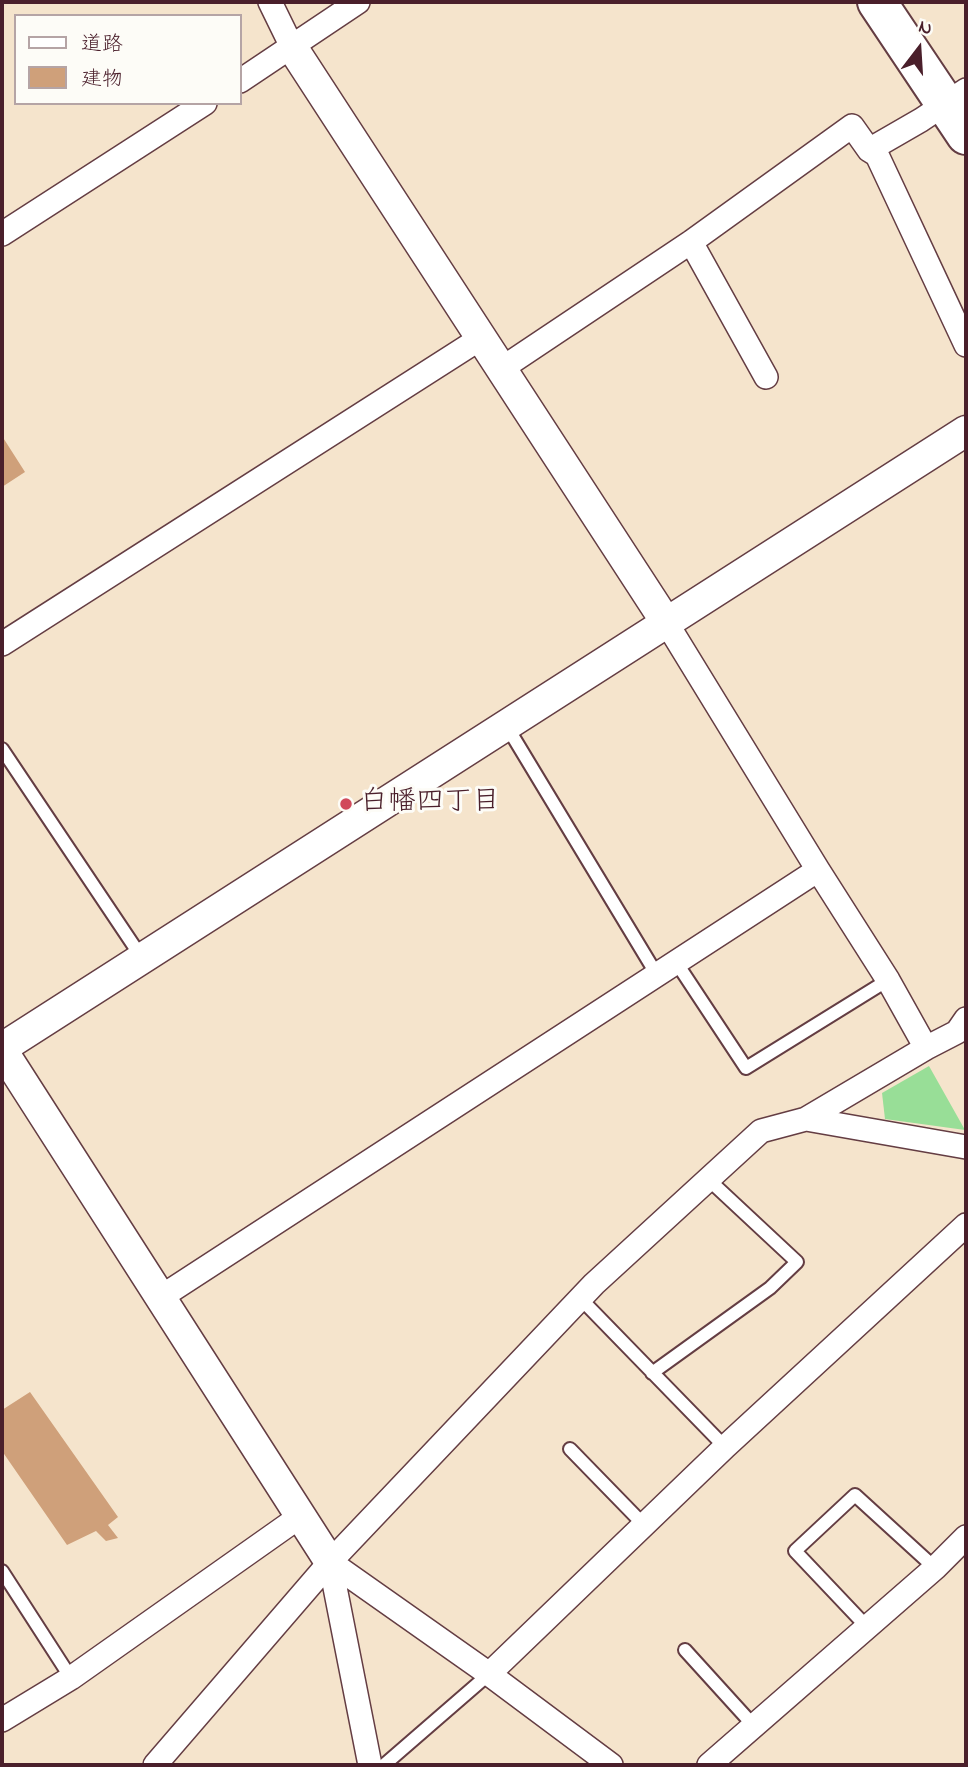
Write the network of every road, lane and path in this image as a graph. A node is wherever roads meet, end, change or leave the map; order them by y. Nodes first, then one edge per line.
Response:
1 (270, 2) edge
2 (358, 2) edge
3 (877, 2) edge
4 (292, 47) junction
5 (242, 80) edge
6 (202, 105) edge
7 (959, 109) edge
8 (869, 150) junction
9 (2, 234) edge
10 (691, 242) junction
11 (481, 338) junction
12 (966, 345) edge
13 (501, 369) junction
14 (766, 377) dead end
15 (966, 430) edge
16 (666, 622) junction
17 (2, 644) edge
18 (506, 725) junction
19 (2, 748) edge
20 (818, 870) junction
21 (142, 958) junction
22 (676, 962) junction
23 (657, 975) junction
24 (888, 980) junction
25 (966, 1019) edge
26 (926, 1048) junction
27 (2, 1049) edge
28 (806, 1118) junction
29 (966, 1147) edge
30 (708, 1179) junction
31 (966, 1225) edge
32 (161, 1297) junction
33 (580, 1298) junction
34 (652, 1373) junction
35 (725, 1447) junction
36 (570, 1449) dead end
37 (302, 1516) junction
38 (644, 1525) junction
39 (966, 1537) edge
40 (330, 1562) junction
41 (934, 1568) junction
42 (2, 1572) edge
43 (867, 1627) junction
44 (685, 1650) dead end
45 (489, 1674) junction
46 (71, 1678) junction
47 (2, 1720) edge
48 (754, 1726) junction
49 (155, 1765) edge
50 (370, 1765) edge
51 (384, 1765) edge
52 (611, 1765) edge
53 (709, 1765) edge

1 - 4 street
2 - 4 street
3 - 7 highway
4 - 5 street
4 - 11 street
6 - 9 street
7 - 8 street
8 - 10 street
8 - 12 street
10 - 13 street
10 - 14 street
11 - 13 street
11 - 17 street
13 - 16 street
15 - 16 street
16 - 18 street
16 - 20 street
18 - 21 street
18 - 23 lane
19 - 21 lane
20 - 22 street
20 - 24 street
21 - 27 street
22 - 23 street
22 - 24 lane
23 - 32 street
24 - 26 street
25 - 26 street
26 - 28 street
27 - 32 street
28 - 29 street
28 - 30 street
30 - 33 street
30 - 34 lane
31 - 35 street
32 - 37 street
33 - 34 lane
33 - 40 street
34 - 35 lane
35 - 38 street
36 - 38 lane
37 - 40 street
37 - 46 street
38 - 45 street
39 - 41 street
40 - 45 street
40 - 49 street
40 - 50 street
41 - 43 street
41 - 43 lane
42 - 46 lane
43 - 48 street
44 - 48 lane
45 - 51 lane
45 - 52 street
46 - 47 street
48 - 53 street

